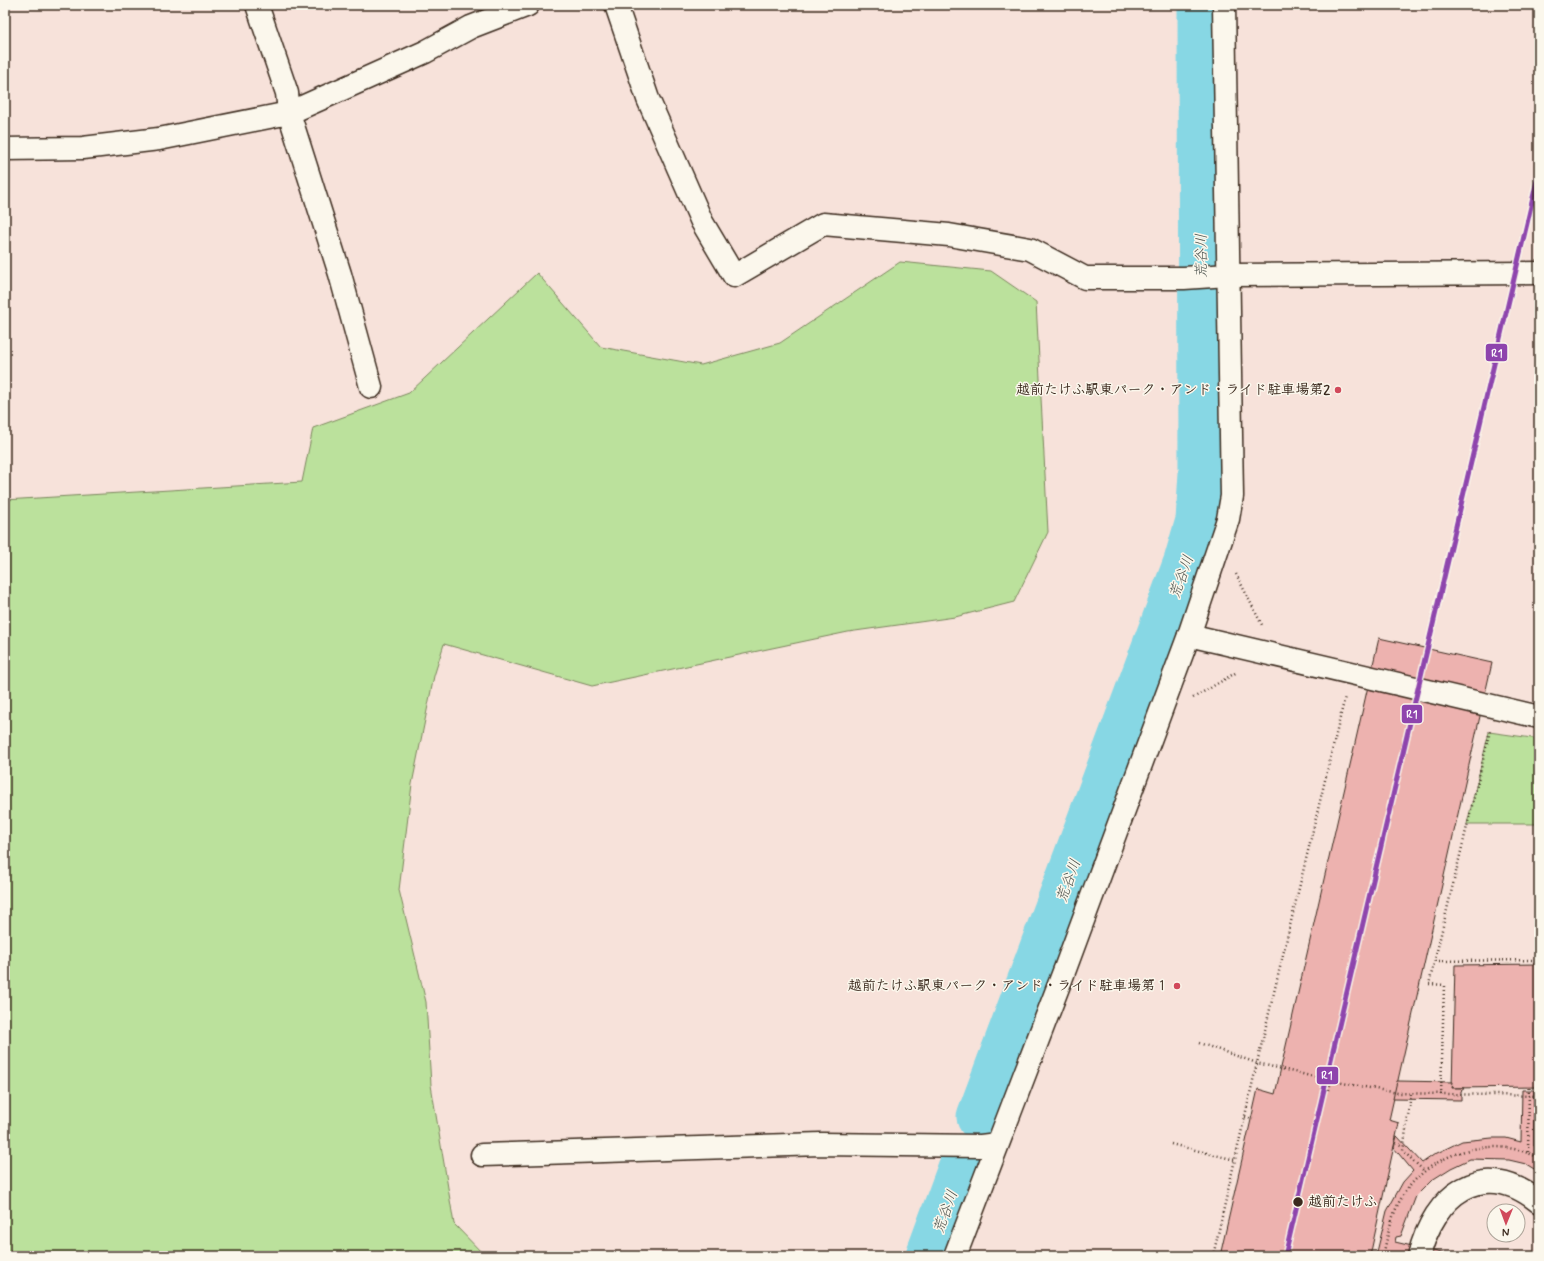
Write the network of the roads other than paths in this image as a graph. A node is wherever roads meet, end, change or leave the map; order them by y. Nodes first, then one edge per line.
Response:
1 (257, 5) edge
2 (528, 5) edge
3 (616, 5) edge
4 (1224, 5) edge
5 (289, 113) junction
6 (5, 149) edge
7 (1539, 273) edge
8 (1220, 275) junction
9 (371, 387) dead end
10 (1189, 635) junction
11 (1539, 717) edge
12 (989, 1145) junction
13 (482, 1155) dead end
14 (1539, 1202) edge
15 (955, 1256) edge
16 (1419, 1256) edge

1 - 5 street
2 - 5 street
3 - 8 street
4 - 8 street
5 - 6 street
5 - 9 street
7 - 8 street
8 - 10 street
10 - 11 street
10 - 12 street
12 - 13 street
12 - 15 street
14 - 16 street

